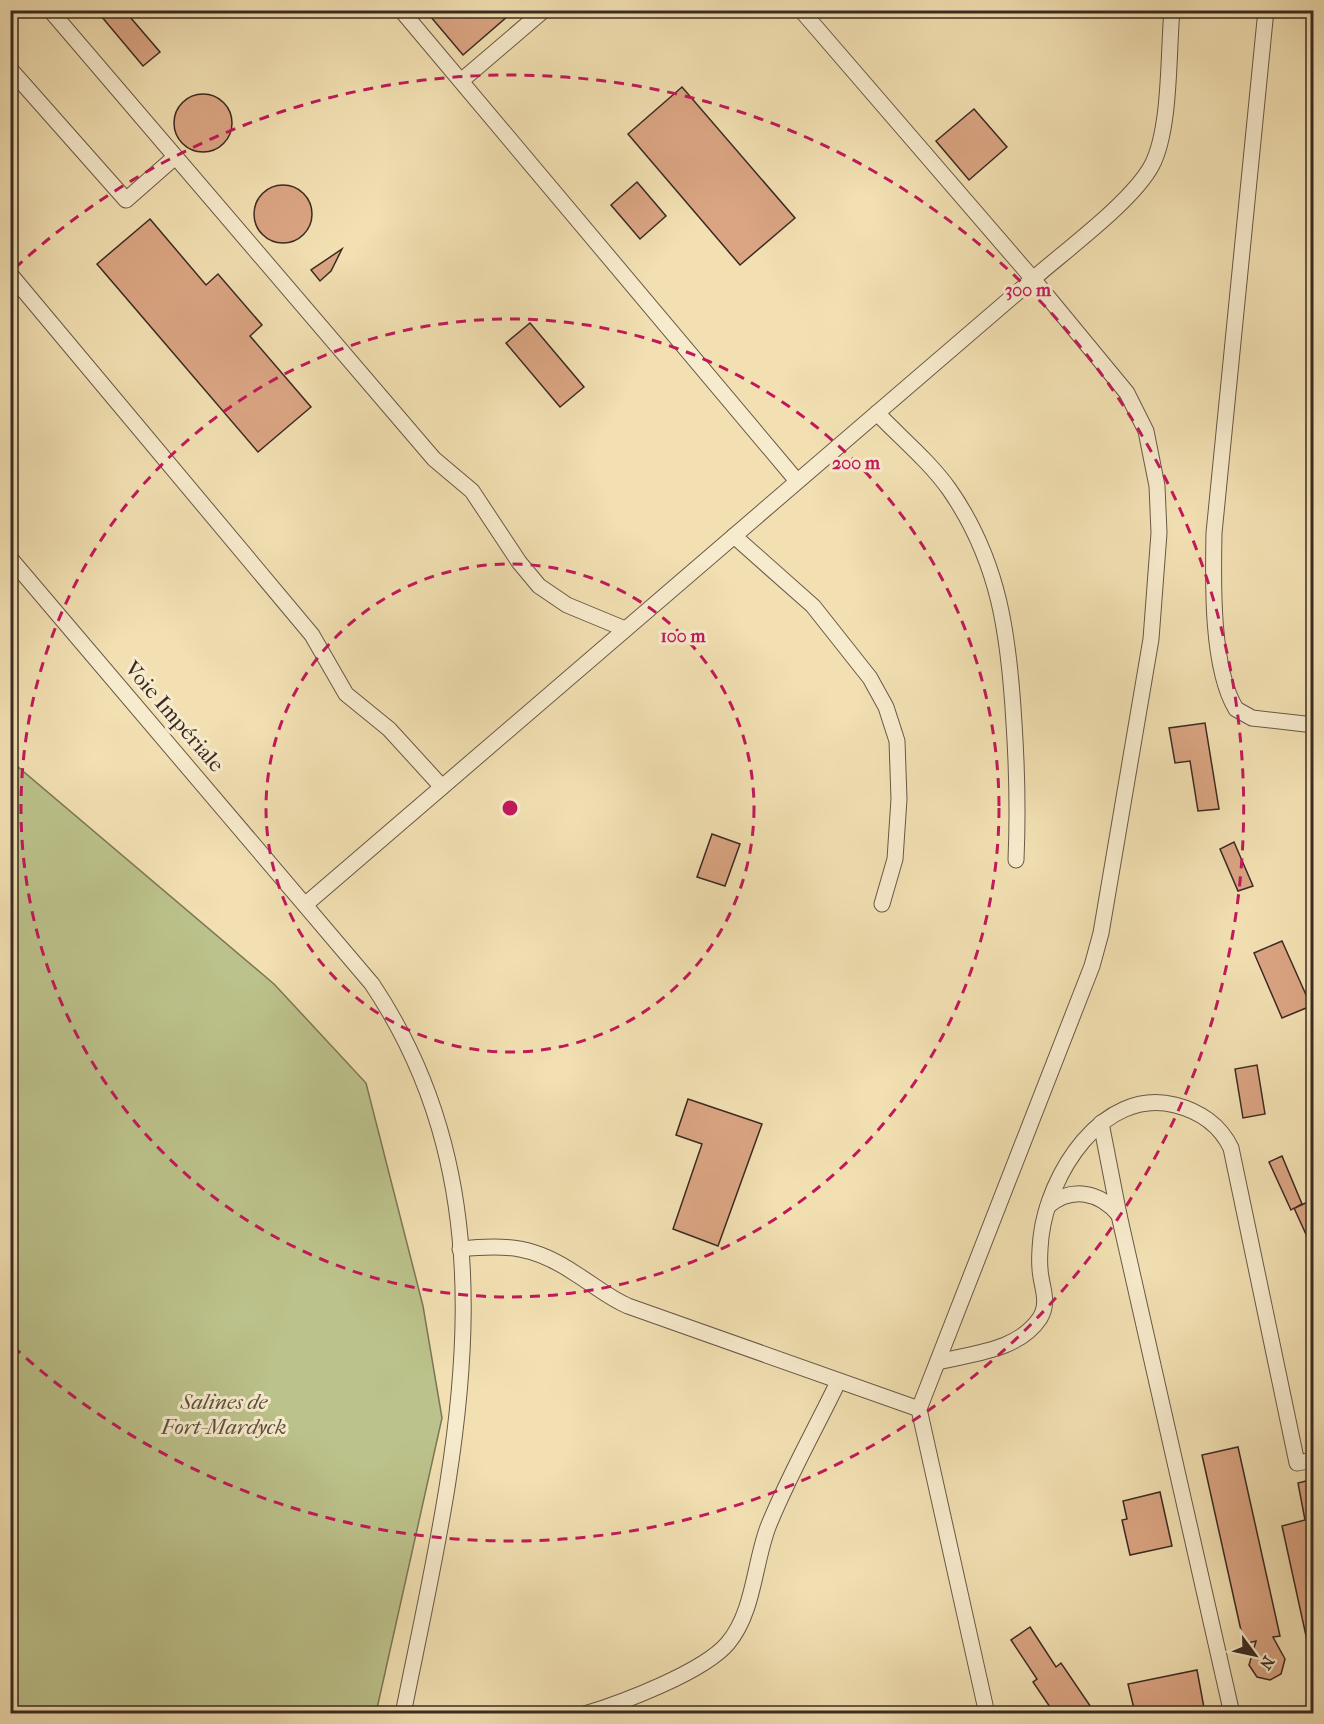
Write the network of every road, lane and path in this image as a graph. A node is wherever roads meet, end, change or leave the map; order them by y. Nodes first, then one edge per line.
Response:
1 (50, 10) edge
2 (401, 10) edge
3 (544, 10) edge
4 (801, 10) edge
5 (1172, 10) edge
6 (1266, 10) edge
7 (10, 69) edge
8 (461, 81) junction
9 (175, 157) junction
10 (10, 273) edge
11 (1033, 279) junction
12 (877, 413) junction
13 (797, 481) junction
14 (734, 536) junction
15 (10, 558) edge
16 (626, 629) junction
17 (1314, 725) edge
18 (442, 787) junction
19 (1016, 860) dead end
20 (306, 904) junction
21 (882, 904) dead end
22 (1101, 1123) junction
23 (1048, 1206) junction
24 (1119, 1215) junction
25 (460, 1249) junction
26 (938, 1362) junction
27 (838, 1382) junction
28 (919, 1409) junction
29 (1314, 1460) edge
30 (403, 1713) edge
31 (585, 1713) edge
32 (987, 1713) edge
33 (1232, 1713) edge

1 - 9 street
2 - 8 street
3 - 8 street
4 - 11 street
5 - 11 street
6 - 17 street
7 - 9 street
8 - 13 street
9 - 16 street
10 - 18 street
11 - 12 street
11 - 26 street
12 - 13 street
12 - 19 street
13 - 14 street
14 - 16 street
14 - 21 street
15 - 20 street, Voie Impériale
16 - 18 street
18 - 20 street
20 - 25 street, Voie Impériale
22 - 23 street
22 - 24 street
22 - 29 street
23 - 24 street
23 - 26 street
24 - 33 street
25 - 27 street
25 - 30 street, Voie Impériale
26 - 28 street
27 - 28 street
27 - 31 street
28 - 32 street

